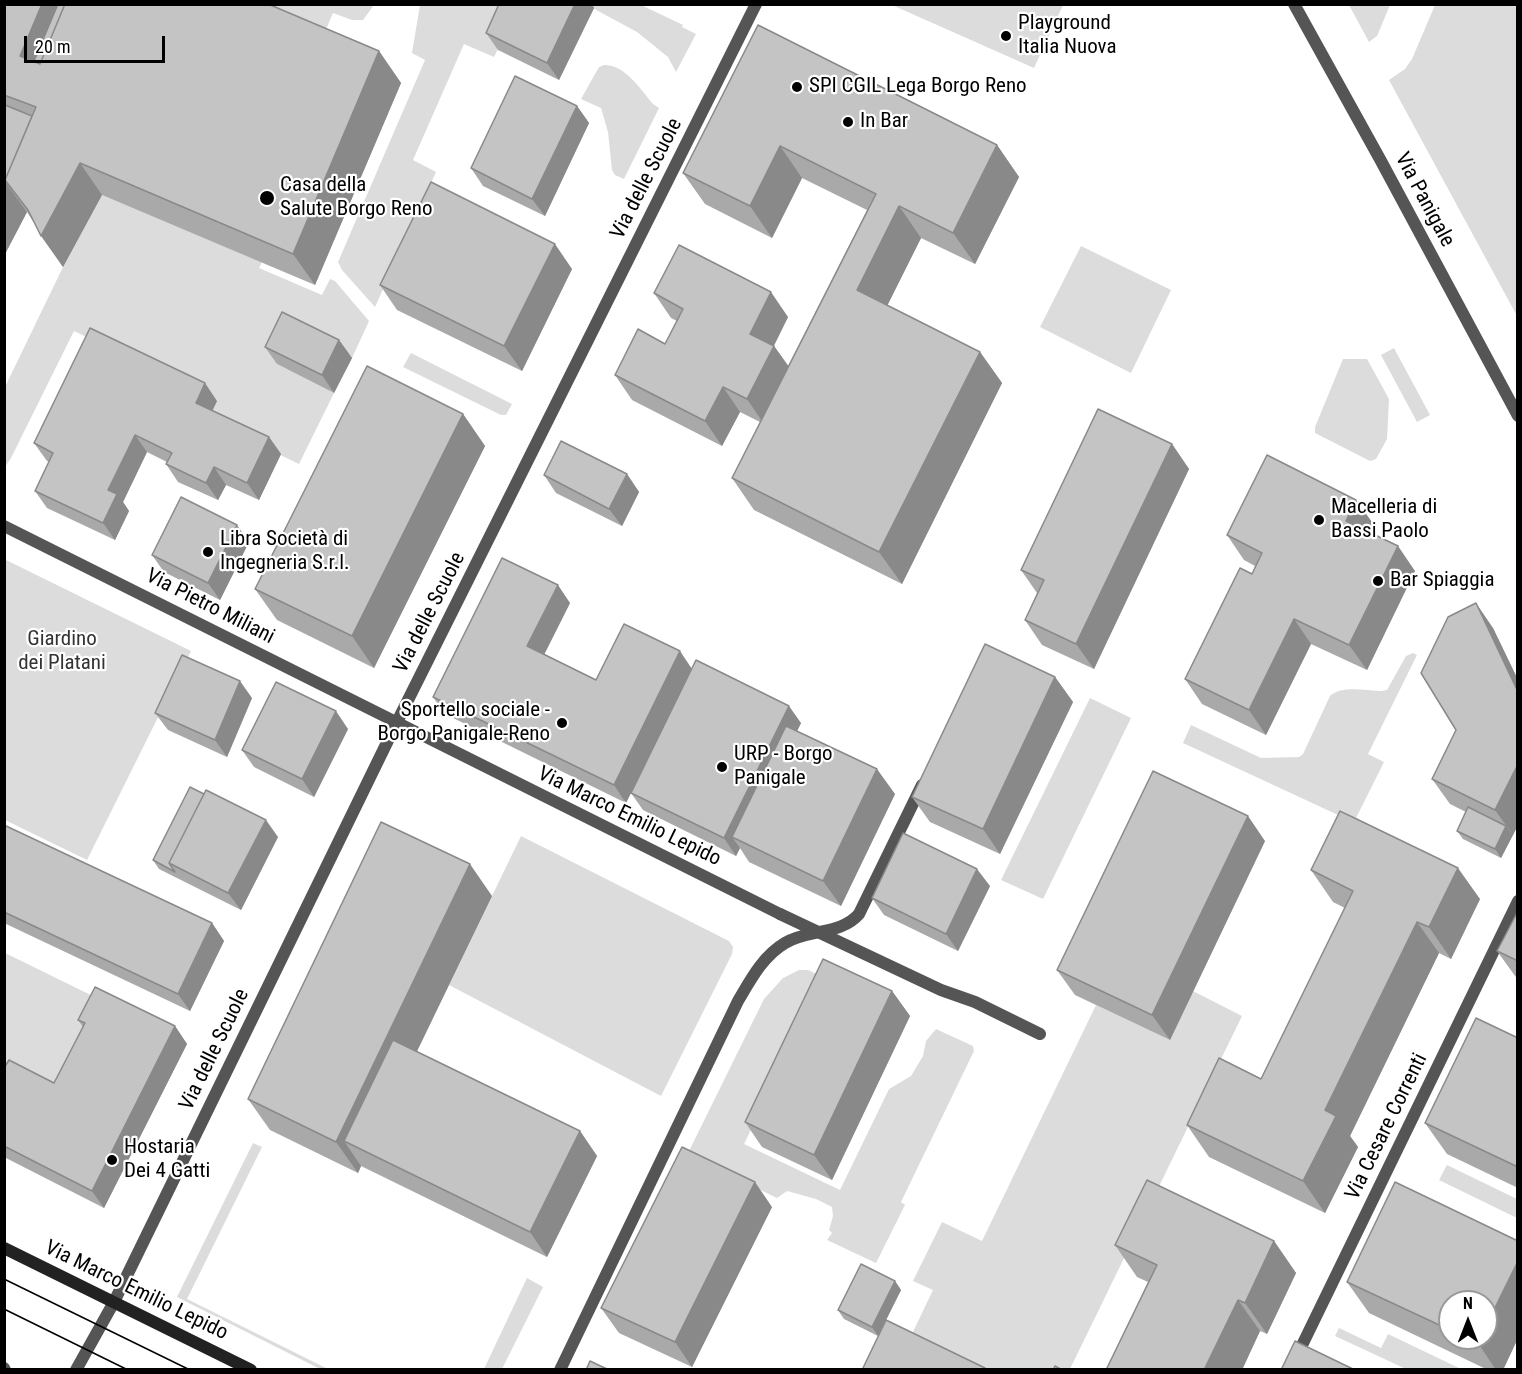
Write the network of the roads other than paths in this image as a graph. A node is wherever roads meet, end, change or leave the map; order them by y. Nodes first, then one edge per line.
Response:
1 (756, 4) edge
2 (1294, 4) edge
3 (1518, 416) edge
4 (4, 526) edge
5 (397, 722) junction
6 (929, 769) edge
7 (1518, 901) edge
8 (821, 932) junction
9 (1040, 1034) dead end
10 (4, 1248) edge
11 (114, 1302) junction
12 (76, 1370) edge
13 (251, 1370) edge
14 (560, 1370) edge
15 (1290, 1370) edge

1 - 5 street, Via delle Scuole
2 - 3 street, Via Panigale
4 - 5 street, Via Pietro Miliani
5 - 8 street, Via Marco Emilio Lepido
5 - 11 street, Via delle Scuole
6 - 8 street
7 - 15 street, Via Cesare Correnti
8 - 9 street, Via Marco Emilio Lepido
8 - 14 street
10 - 11 main road, Via Marco Emilio Lepido
11 - 12 street, Via delle Scuole
11 - 13 main road, Via Marco Emilio Lepido

